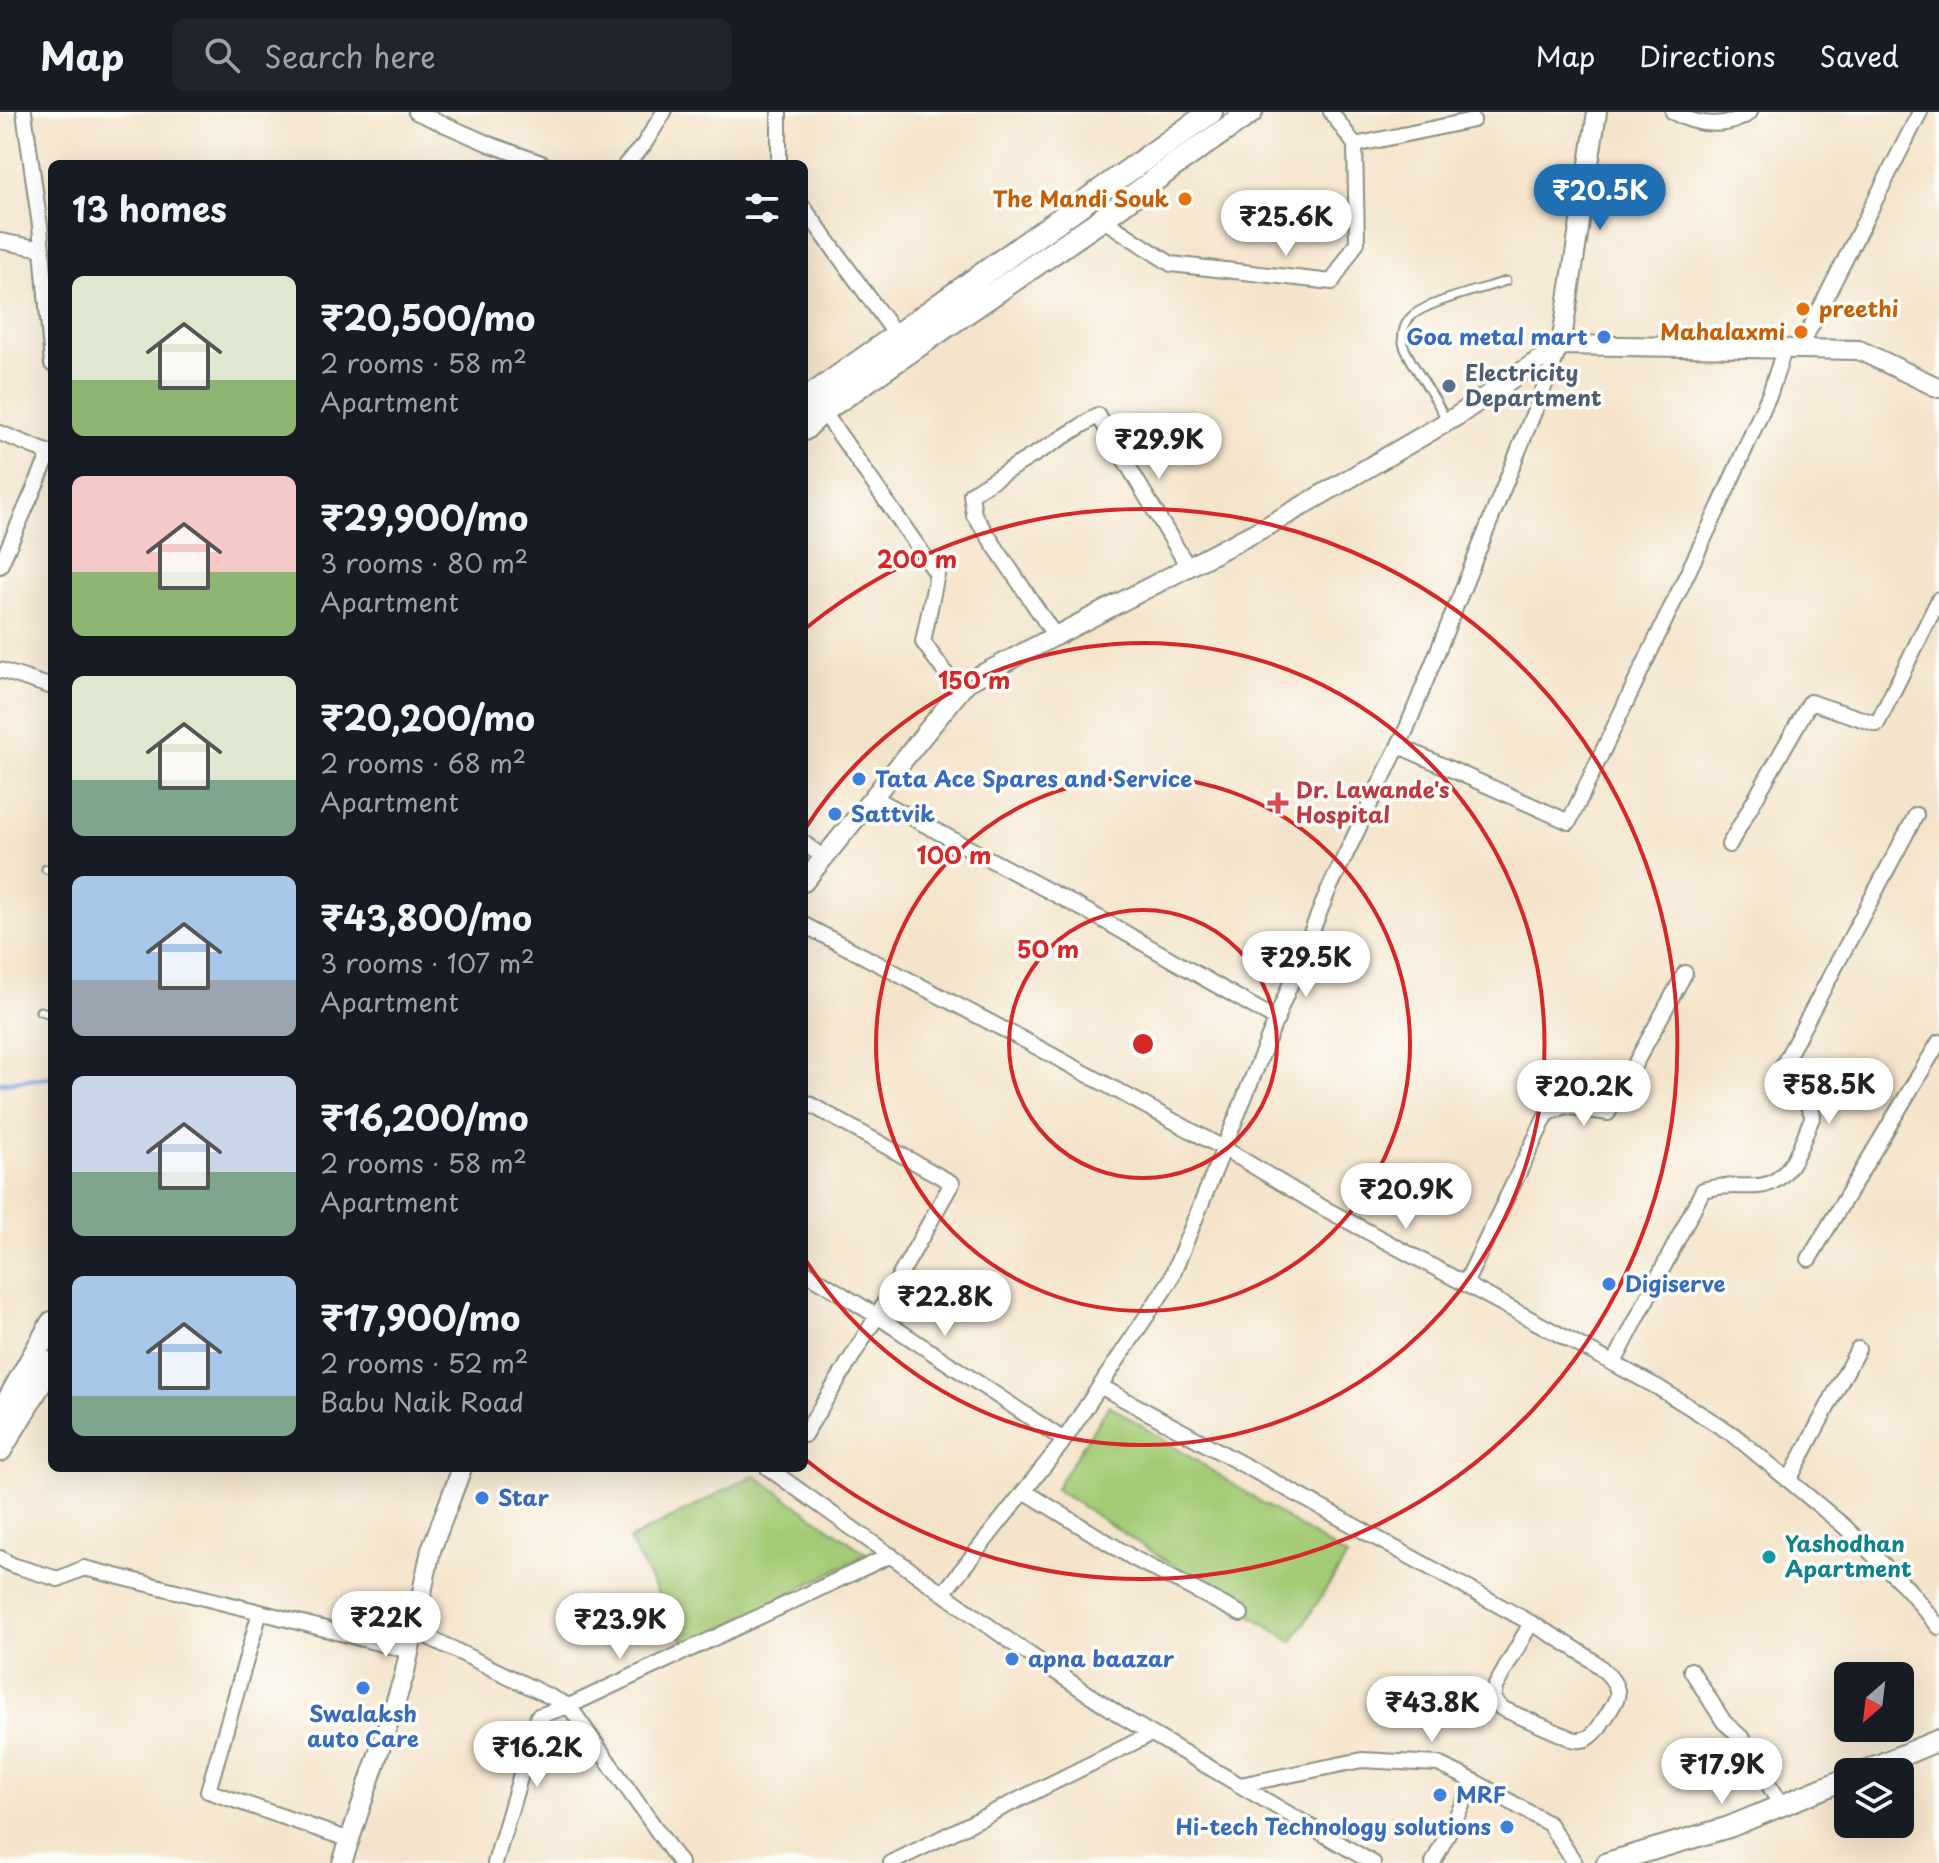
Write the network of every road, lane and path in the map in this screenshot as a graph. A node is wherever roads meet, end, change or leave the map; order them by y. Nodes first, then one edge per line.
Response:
1 (24, 112) edge
2 (416, 112) edge
3 (664, 112) edge
4 (779, 112) edge
5 (1211, 112) edge
6 (1251, 112) edge
7 (1331, 112) edge
8 (1597, 112) edge
9 (1673, 112) edge
10 (1750, 112) edge
11 (1920, 112) edge
12 (1473, 120) dead end
13 (1355, 145) junction
14 (533, 160) edge
15 (630, 160) edge
16 (779, 160) edge
17 (808, 214) edge
18 (1102, 219) junction
19 (0, 241) edge
20 (42, 249) junction
21 (1506, 281) dead end
22 (48, 284) edge
23 (896, 335) junction
24 (1561, 345) junction
25 (1791, 350) junction
26 (1939, 388) edge
27 (814, 406) edge
28 (1446, 422) junction
29 (0, 433) edge
30 (48, 453) edge
31 (48, 461) edge
32 (0, 566) edge
33 (1188, 567) junction
34 (1939, 599) edge
35 (1055, 636) junction
36 (0, 670) edge
37 (48, 686) edge
38 (959, 692) junction
39 (1399, 746) junction
40 (873, 797) junction
41 (1916, 815) dead end
42 (1729, 845) dead end
43 (808, 846) edge
44 (824, 858) junction
45 (808, 877) edge
46 (808, 927) edge
47 (1685, 973) dead end
48 (40, 1011) dead end
49 (48, 1013) edge
50 (1277, 1020) junction
51 (1939, 1042) edge
52 (808, 1103) edge
53 (1225, 1149) junction
54 (1809, 1259) dead end
55 (808, 1273) edge
56 (1465, 1284) junction
57 (877, 1316) junction
58 (48, 1330) edge
59 (1858, 1349) dead end
60 (1614, 1363) junction
61 (48, 1370) edge
62 (1100, 1386) junction
63 (0, 1416) edge
64 (808, 1428) edge
65 (1064, 1440) junction
66 (0, 1450) edge
67 (460, 1472) edge
68 (778, 1472) edge
69 (1789, 1480) junction
70 (1024, 1491) junction
71 (891, 1555) junction
72 (0, 1558) edge
73 (944, 1592) junction
74 (1934, 1611) edge
75 (260, 1612) junction
76 (1241, 1614) dead end
77 (1531, 1623) junction
78 (1939, 1627) edge
79 (414, 1630) junction
80 (409, 1651) junction
81 (1691, 1670) dead end
82 (569, 1706) junction
83 (1151, 1734) junction
84 (1939, 1740) edge
85 (1896, 1758) edge
86 (1474, 1781) junction
87 (1834, 1784) edge
88 (1240, 1785) junction
89 (1781, 1806) junction
90 (350, 1840) junction
91 (342, 1863) edge
92 (495, 1863) edge
93 (680, 1863) edge
94 (891, 1863) edge
95 (1373, 1863) edge
96 (1433, 1863) edge
97 (1575, 1863) edge
98 (1607, 1863) edge

1 - 20 street
2 - 14 street
3 - 15 street
4 - 16 street
5 - 23 main road
6 - 18 main road
7 - 13 street
8 - 24 street
9 - 10 street
11 - 25 street
12 - 13 street
13 - 18 street
17 - 23 street
18 - 27 main road
19 - 20 street
20 - 22 street
21 - 28 lane
23 - 27 main road
24 - 25 street
24 - 28 street
24 - 39 street
25 - 26 street
25 - 39 street
27 - 38 street
28 - 33 street
29 - 30 street
31 - 32 street
33 - 35 street
33 - 35 street
34 - 42 street
35 - 38 street
36 - 37 street
38 - 40 street
39 - 50 street
40 - 44 street
40 - 50 street
41 - 60 street
43 - 44 street
44 - 45 street
46 - 53 street
47 - 56 street
48 - 49 lane
50 - 53 street
51 - 54 street
52 - 57 street
53 - 56 street
53 - 62 street
55 - 57 street
56 - 60 street
57 - 64 street
57 - 65 street
58 - 63 main road
59 - 69 street
60 - 69 street
61 - 66 main road
62 - 65 street
62 - 77 street
65 - 70 street
67 - 79 street
68 - 71 street
69 - 74 street
70 - 73 street
70 - 76 street
71 - 73 street
71 - 82 street
72 - 75 street
73 - 83 street
74 - 78 street
75 - 80 street
75 - 90 street
77 - 77 street
79 - 80 street
79 - 82 street
80 - 90 street
81 - 89 street
82 - 92 street
82 - 93 street
83 - 88 street
83 - 94 street
84 - 85 main road
86 - 88 street
86 - 96 street
86 - 97 street
87 - 89 main road
88 - 95 street
89 - 98 main road
90 - 91 street

